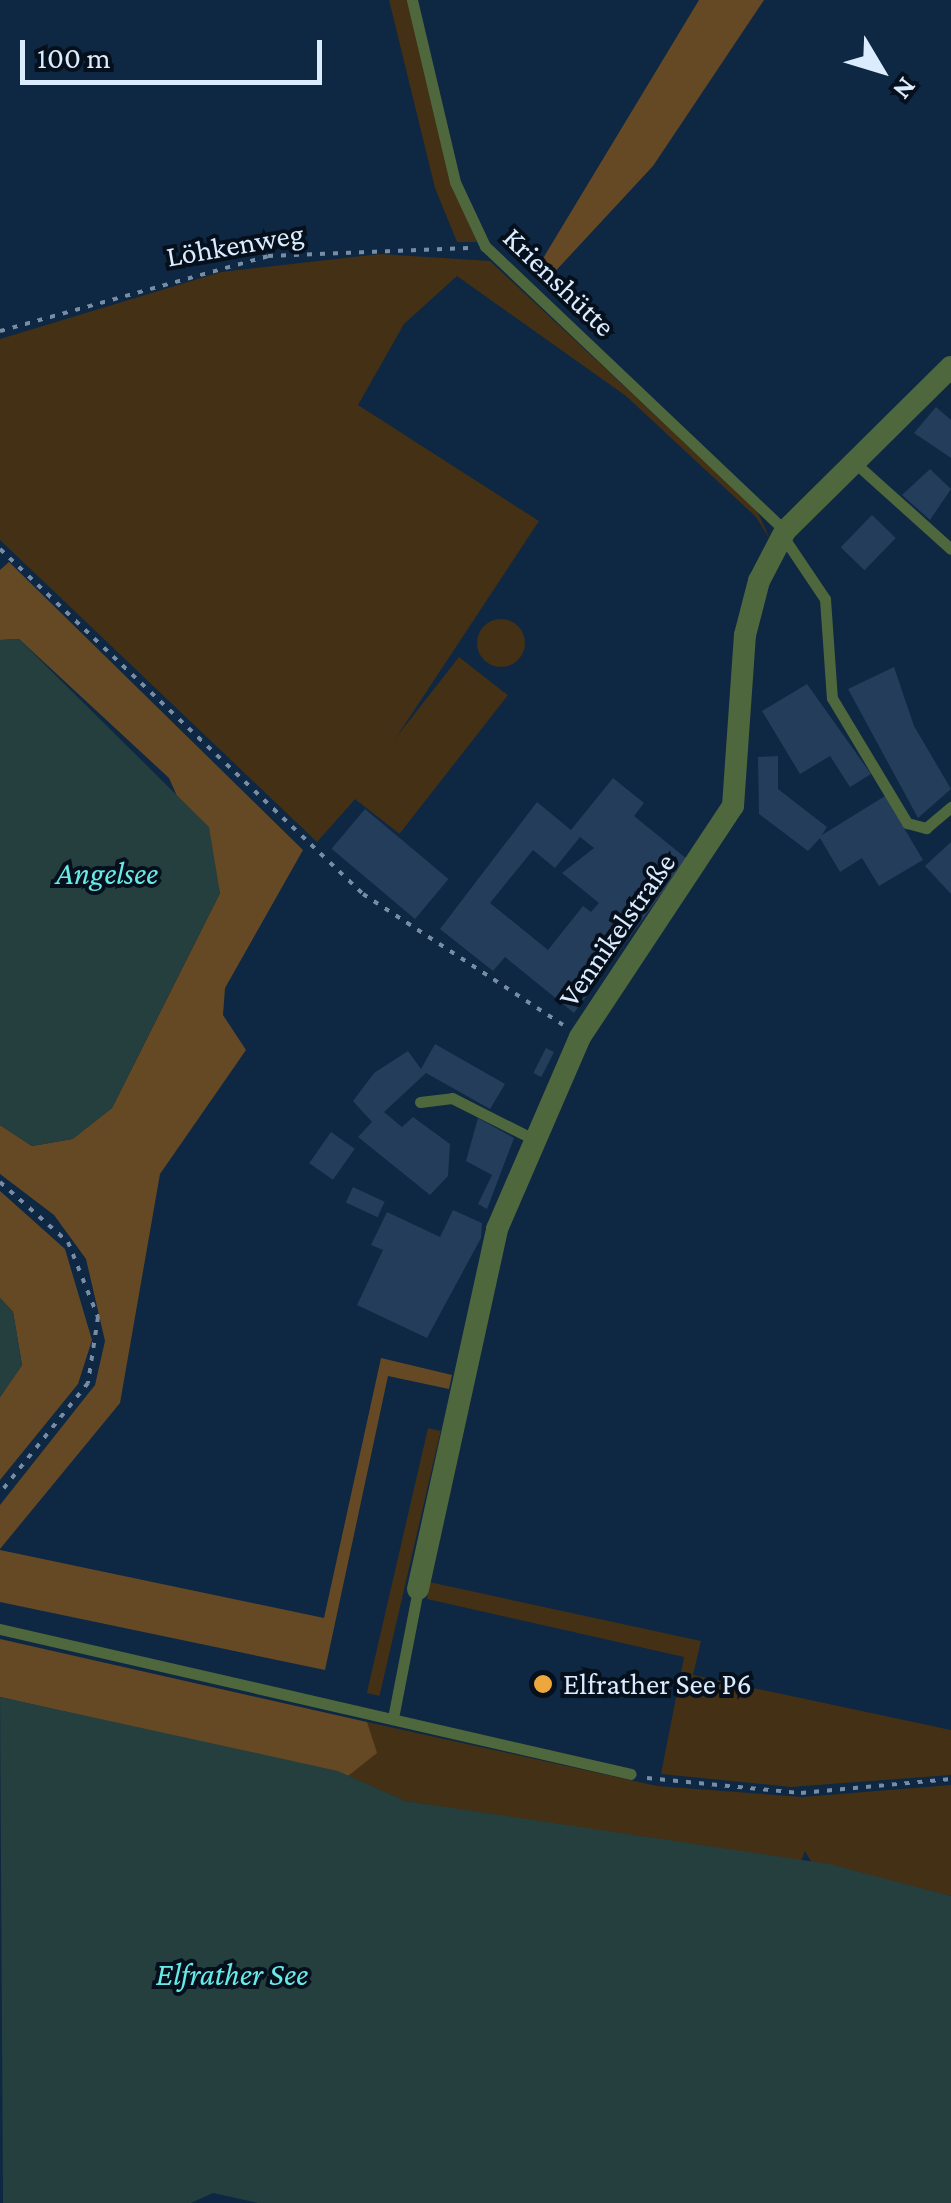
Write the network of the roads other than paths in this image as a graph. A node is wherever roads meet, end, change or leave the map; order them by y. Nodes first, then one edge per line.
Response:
1 (412, 0) edge
2 (951, 367) edge
3 (852, 460) junction
4 (784, 533) junction
5 (951, 549) edge
6 (951, 807) edge
7 (420, 1102) dead end
8 (535, 1140) junction
9 (418, 1590) joint
10 (0, 1629) edge
11 (393, 1718) junction
12 (631, 1774) road end

1 - 4 lane, Krienshütte
2 - 3 street, Vennikelstraße
3 - 4 street, Vennikelstraße
3 - 5 lane
4 - 6 lane, Krienshütte
4 - 8 street, Vennikelstraße
7 - 8 lane
8 - 9 street, Vennikelstraße
9 - 11 lane
10 - 11 lane
11 - 12 lane

